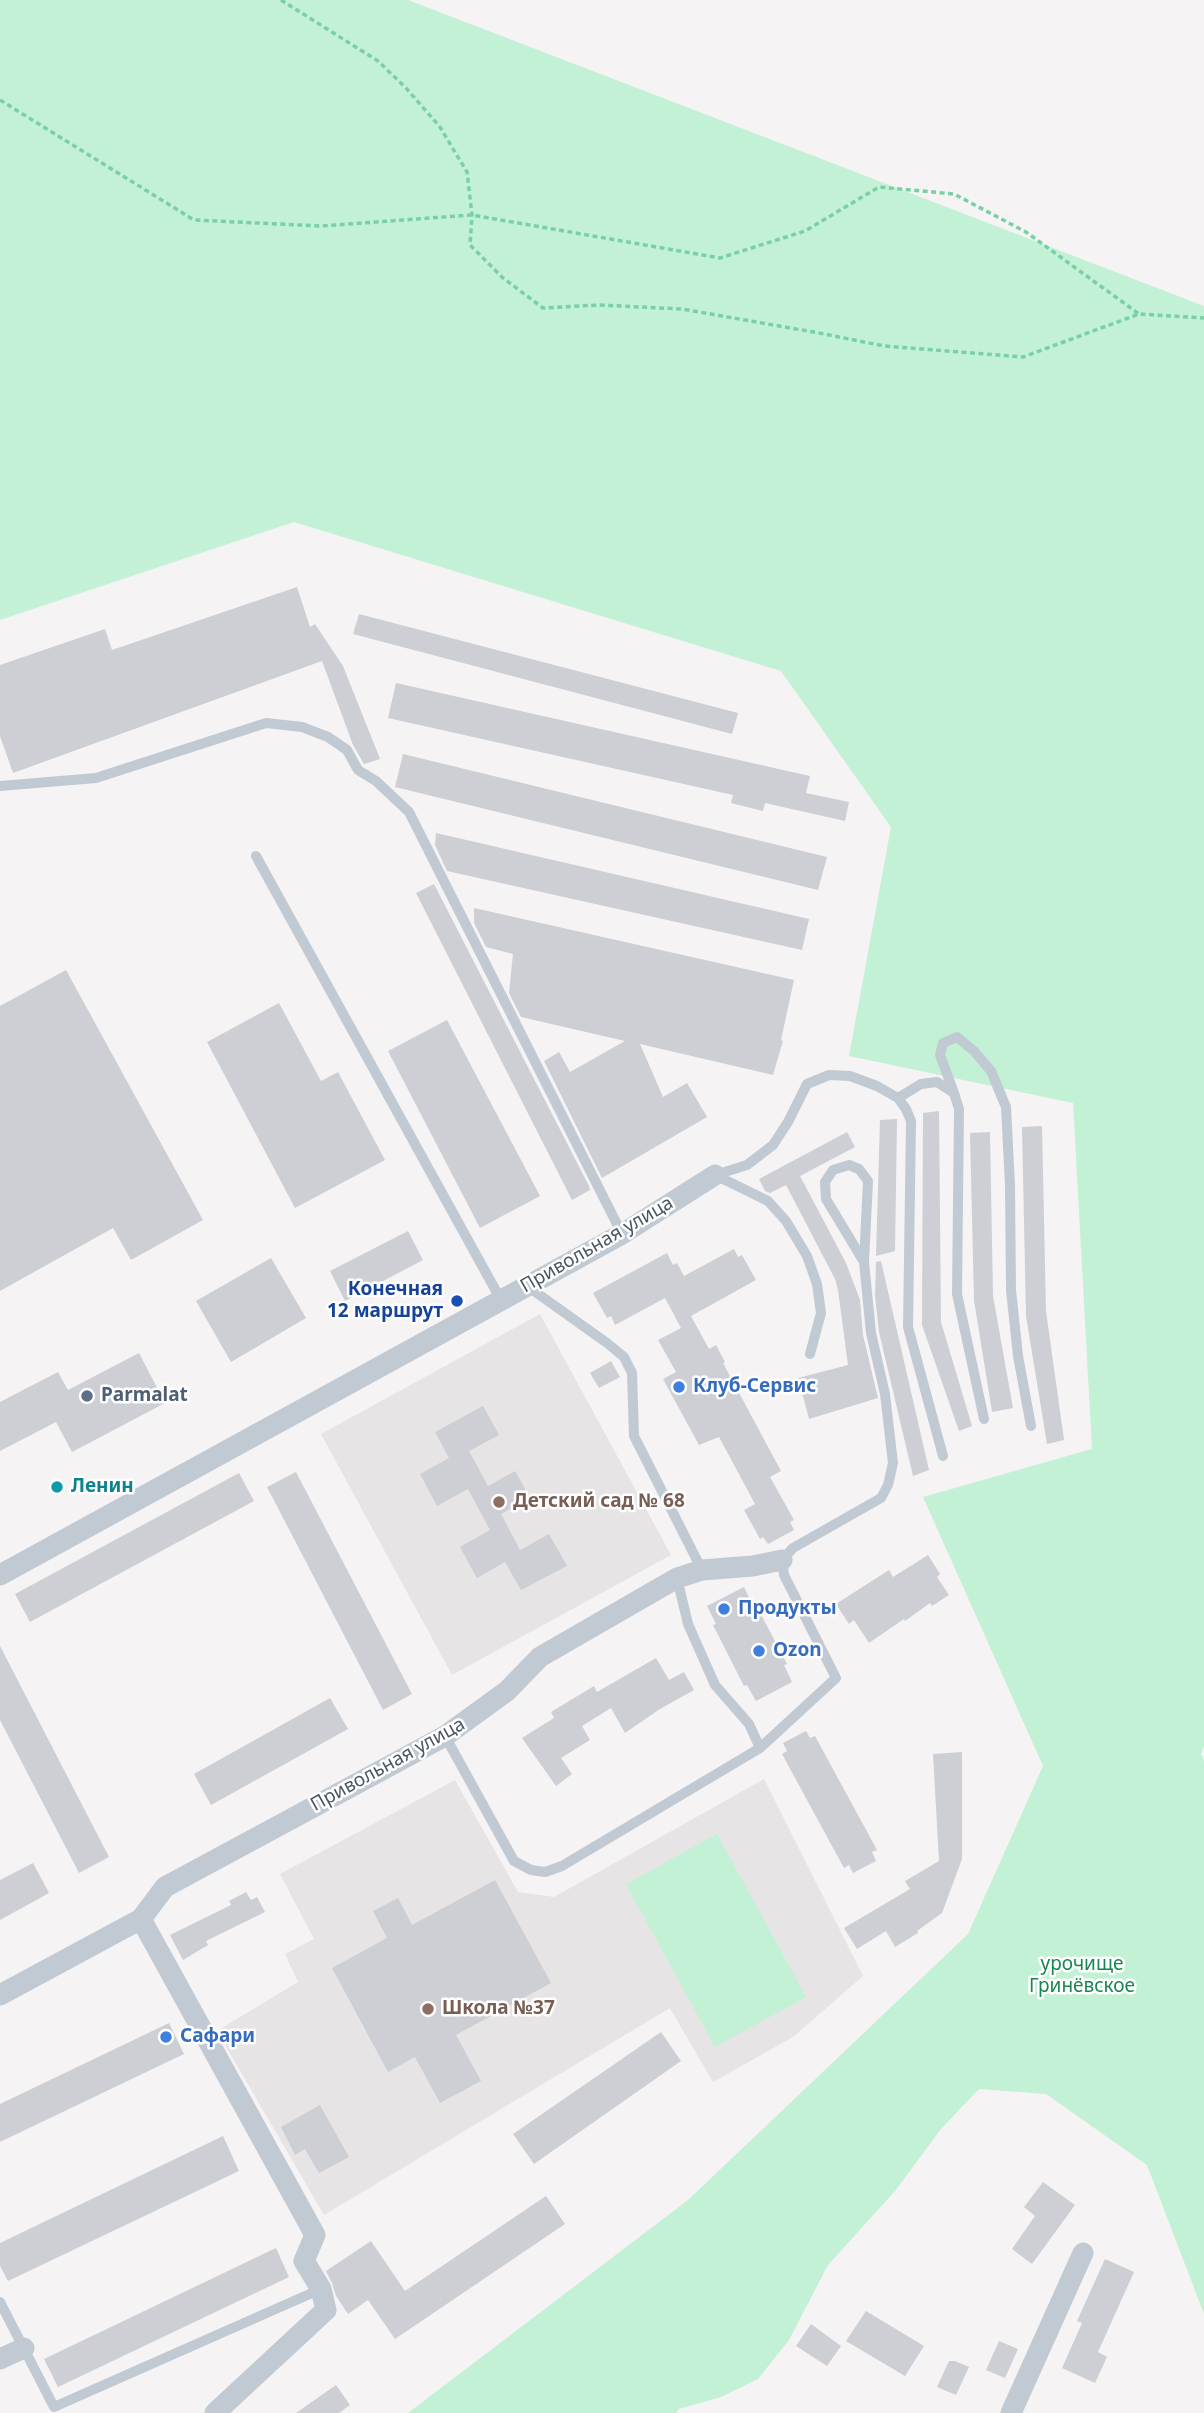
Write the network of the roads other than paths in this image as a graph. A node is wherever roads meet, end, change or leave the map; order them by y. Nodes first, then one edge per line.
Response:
1 (0, 786) edge
2 (256, 856) dead end
3 (954, 1093) junction
4 (898, 1098) junction
5 (715, 1175) junction
6 (622, 1234) junction
7 (864, 1262) junction
8 (527, 1286) junction
9 (501, 1300) junction
10 (810, 1354) dead end
11 (984, 1419) dead end
12 (1031, 1426) dead end
13 (943, 1456) dead end
14 (782, 1560) junction
15 (702, 1570) junction
16 (0, 1575) edge
17 (677, 1577) junction
18 (445, 1736) junction
19 (760, 1748) junction
20 (141, 1919) junction
21 (0, 1995) edge
22 (1083, 2253) dead end
23 (321, 2289) junction
24 (0, 2302) edge
25 (24, 2348) junction
26 (0, 2359) edge
27 (215, 2413) edge
28 (1011, 2413) edge

1 - 6 lane
2 - 9 lane
3 - 4 lane
3 - 11 lane
3 - 12 lane
4 - 5 lane
4 - 13 lane
5 - 6 street, Привольная улица
5 - 10 lane
6 - 8 street, Привольная улица
7 - 7 lane
7 - 14 lane
8 - 9 street, Привольная улица
8 - 15 lane
9 - 16 street, Привольная улица
14 - 15 street, Привольная улица
14 - 19 lane
15 - 17 street, Привольная улица
17 - 18 street, Привольная улица
17 - 19 lane
18 - 19 lane
18 - 20 street, Привольная улица
20 - 21 street, Привольная улица
20 - 23 street
22 - 28 street
23 - 25 lane
23 - 27 street
24 - 25 lane
25 - 26 street

